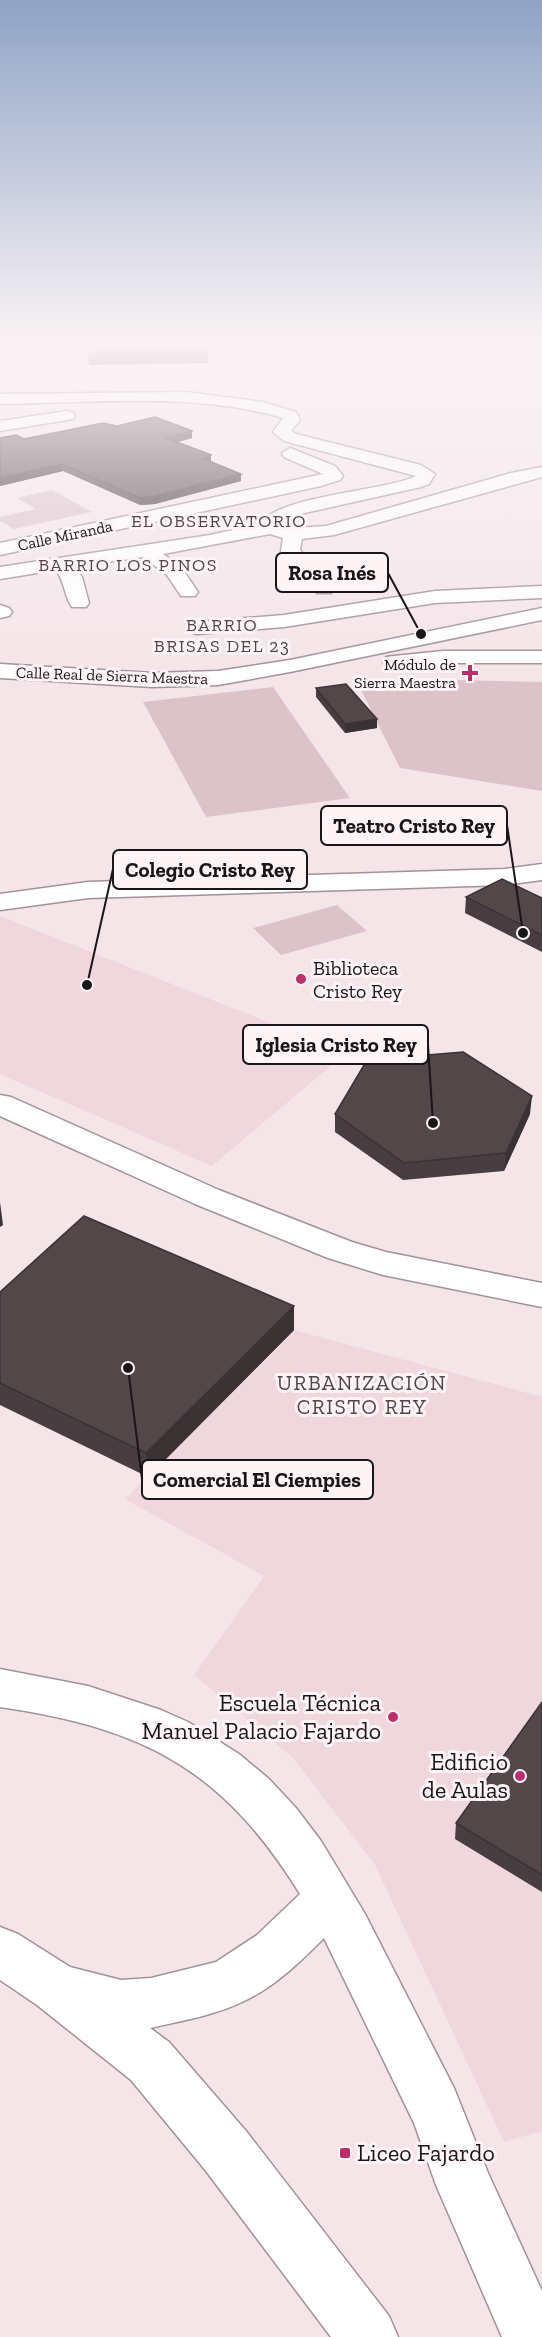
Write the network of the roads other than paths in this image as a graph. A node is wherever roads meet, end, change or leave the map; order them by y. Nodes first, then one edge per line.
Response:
1 (297, 453) edge
2 (351, 453) edge
3 (542, 472) edge
4 (271, 528) junction
5 (293, 534) junction
6 (0, 549) edge
7 (147, 551) junction
8 (62, 564) junction
9 (0, 573) edge
10 (324, 589) dead end
11 (188, 591) dead end
12 (542, 592) edge
13 (80, 603) dead end
14 (542, 614) edge
15 (197, 628) dead end
16 (542, 657) edge
17 (0, 671) edge
18 (246, 675) junction
19 (542, 872) edge
20 (0, 902) edge
21 (0, 1104) edge
22 (542, 1295) edge
23 (0, 1688) edge
24 (329, 1899) junction
25 (0, 1951) edge
26 (56, 1987) junction
27 (368, 2337) edge
28 (532, 2337) edge

1 - 6 street, Calle Miranda
2 - 4 street
3 - 5 street
4 - 5 street
4 - 7 street
5 - 10 street
7 - 8 street
7 - 11 street
8 - 9 street
8 - 13 street
12 - 15 street
14 - 18 street, Calle Real de Sierra Maestra
16 - 18 street
17 - 18 street, Calle Real de Sierra Maestra
19 - 20 street
21 - 22 street
23 - 24 street
24 - 26 street
24 - 28 street
25 - 26 street
26 - 27 street

